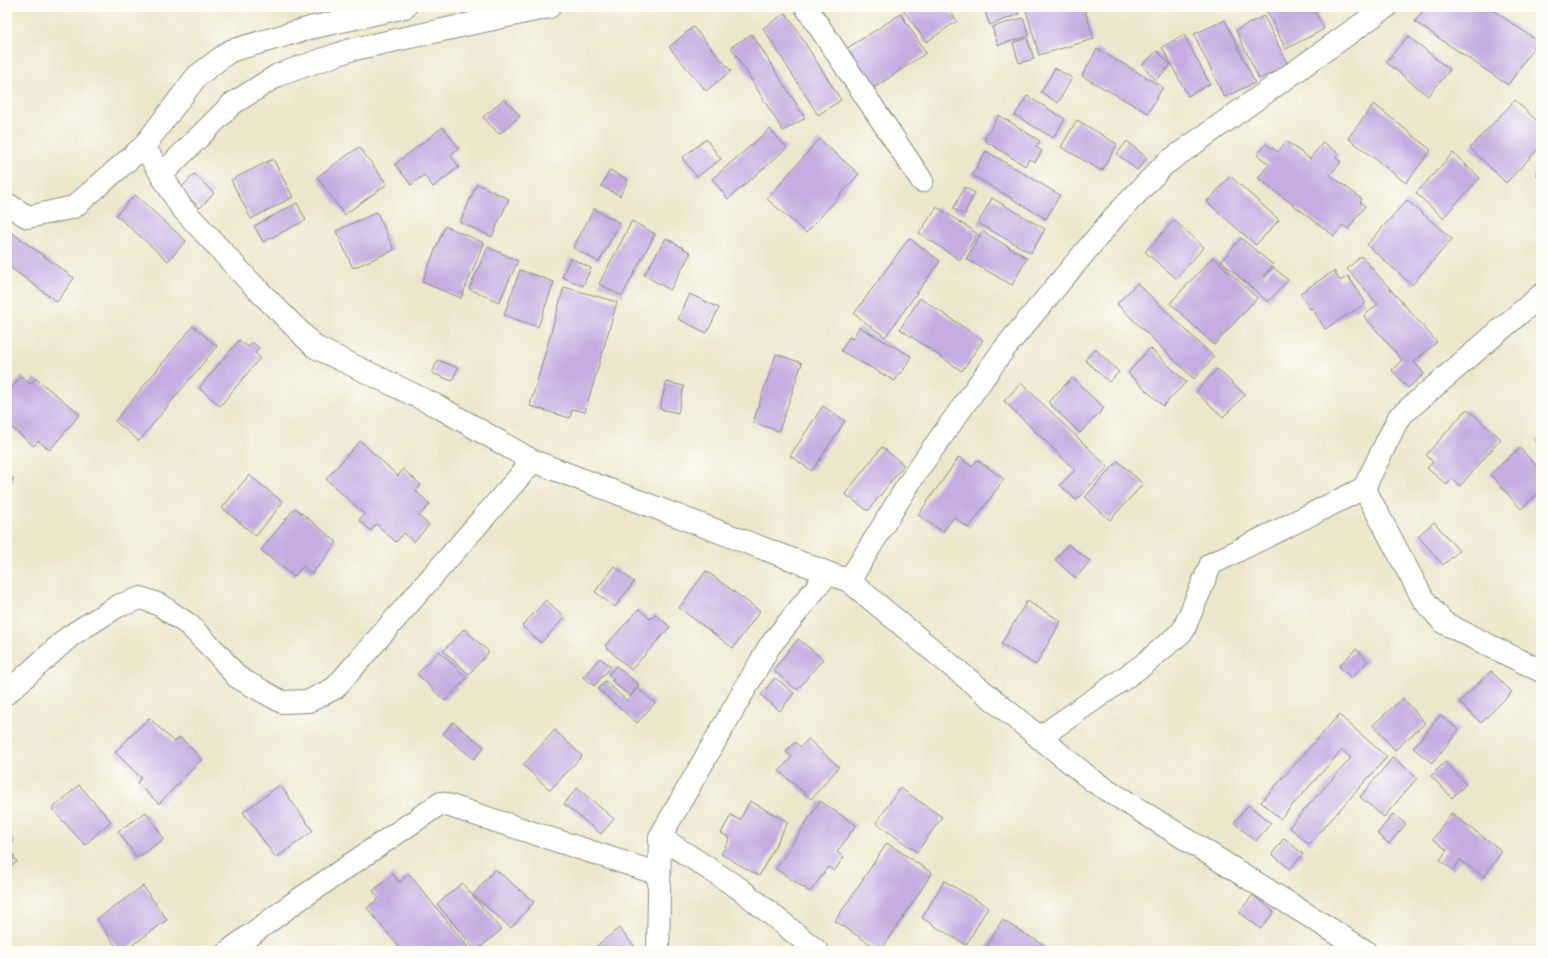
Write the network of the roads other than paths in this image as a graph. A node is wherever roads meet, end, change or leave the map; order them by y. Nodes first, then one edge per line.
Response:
1 (405, 7) edge
2 (549, 7) edge
3 (806, 7) edge
4 (1386, 7) edge
5 (144, 146) junction
6 (162, 174) junction
7 (922, 181) dead end
8 (7, 204) edge
9 (1541, 295) edge
10 (533, 461) junction
11 (1364, 488) junction
12 (828, 573) junction
13 (849, 581) junction
14 (1541, 671) edge
15 (7, 693) edge
16 (1039, 738) junction
17 (660, 837) junction
18 (659, 874) junction
19 (229, 951) edge
20 (658, 951) edge
21 (817, 951) edge
22 (1365, 951) edge

1 - 5 street
2 - 6 street
3 - 7 street
4 - 13 street
5 - 6 street
5 - 8 street
6 - 10 street
9 - 11 street
10 - 12 street
10 - 15 street
11 - 14 street
11 - 16 street
12 - 13 street
12 - 17 street
13 - 16 street
16 - 22 street
17 - 18 street
17 - 21 street
18 - 19 street
18 - 20 street

